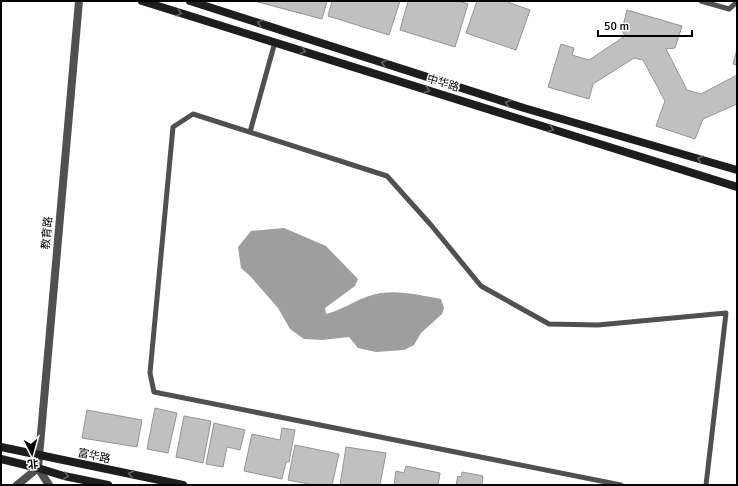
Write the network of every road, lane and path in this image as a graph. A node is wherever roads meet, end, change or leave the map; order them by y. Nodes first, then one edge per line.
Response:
1 (79, 1) edge
2 (142, 1) edge
3 (190, 1) edge
4 (701, 1) edge
5 (737, 2) edge
6 (275, 42) junction
7 (250, 132) junction
8 (737, 170) edge
9 (737, 187) edge
10 (1, 447) edge
11 (38, 455) junction
12 (1, 459) edge
13 (38, 468) junction
14 (17, 485) edge
15 (49, 485) edge
16 (108, 485) edge
17 (183, 485) edge
18 (621, 485) edge
19 (706, 485) edge

1 - 11 street, 教育路
2 -> 6 street, 中华路
8 -> 3 street, 中华路
4 - 5 lane
6 - 7 lane
6 -> 9 street, 中华路
7 - 18 lane
7 - 19 lane
10 - 11 street, 富华路
11 - 13 street, 教育路
17 -> 11 street, 富华路
12 - 13 street
13 - 14 street
13 - 15 street
13 -> 16 street

